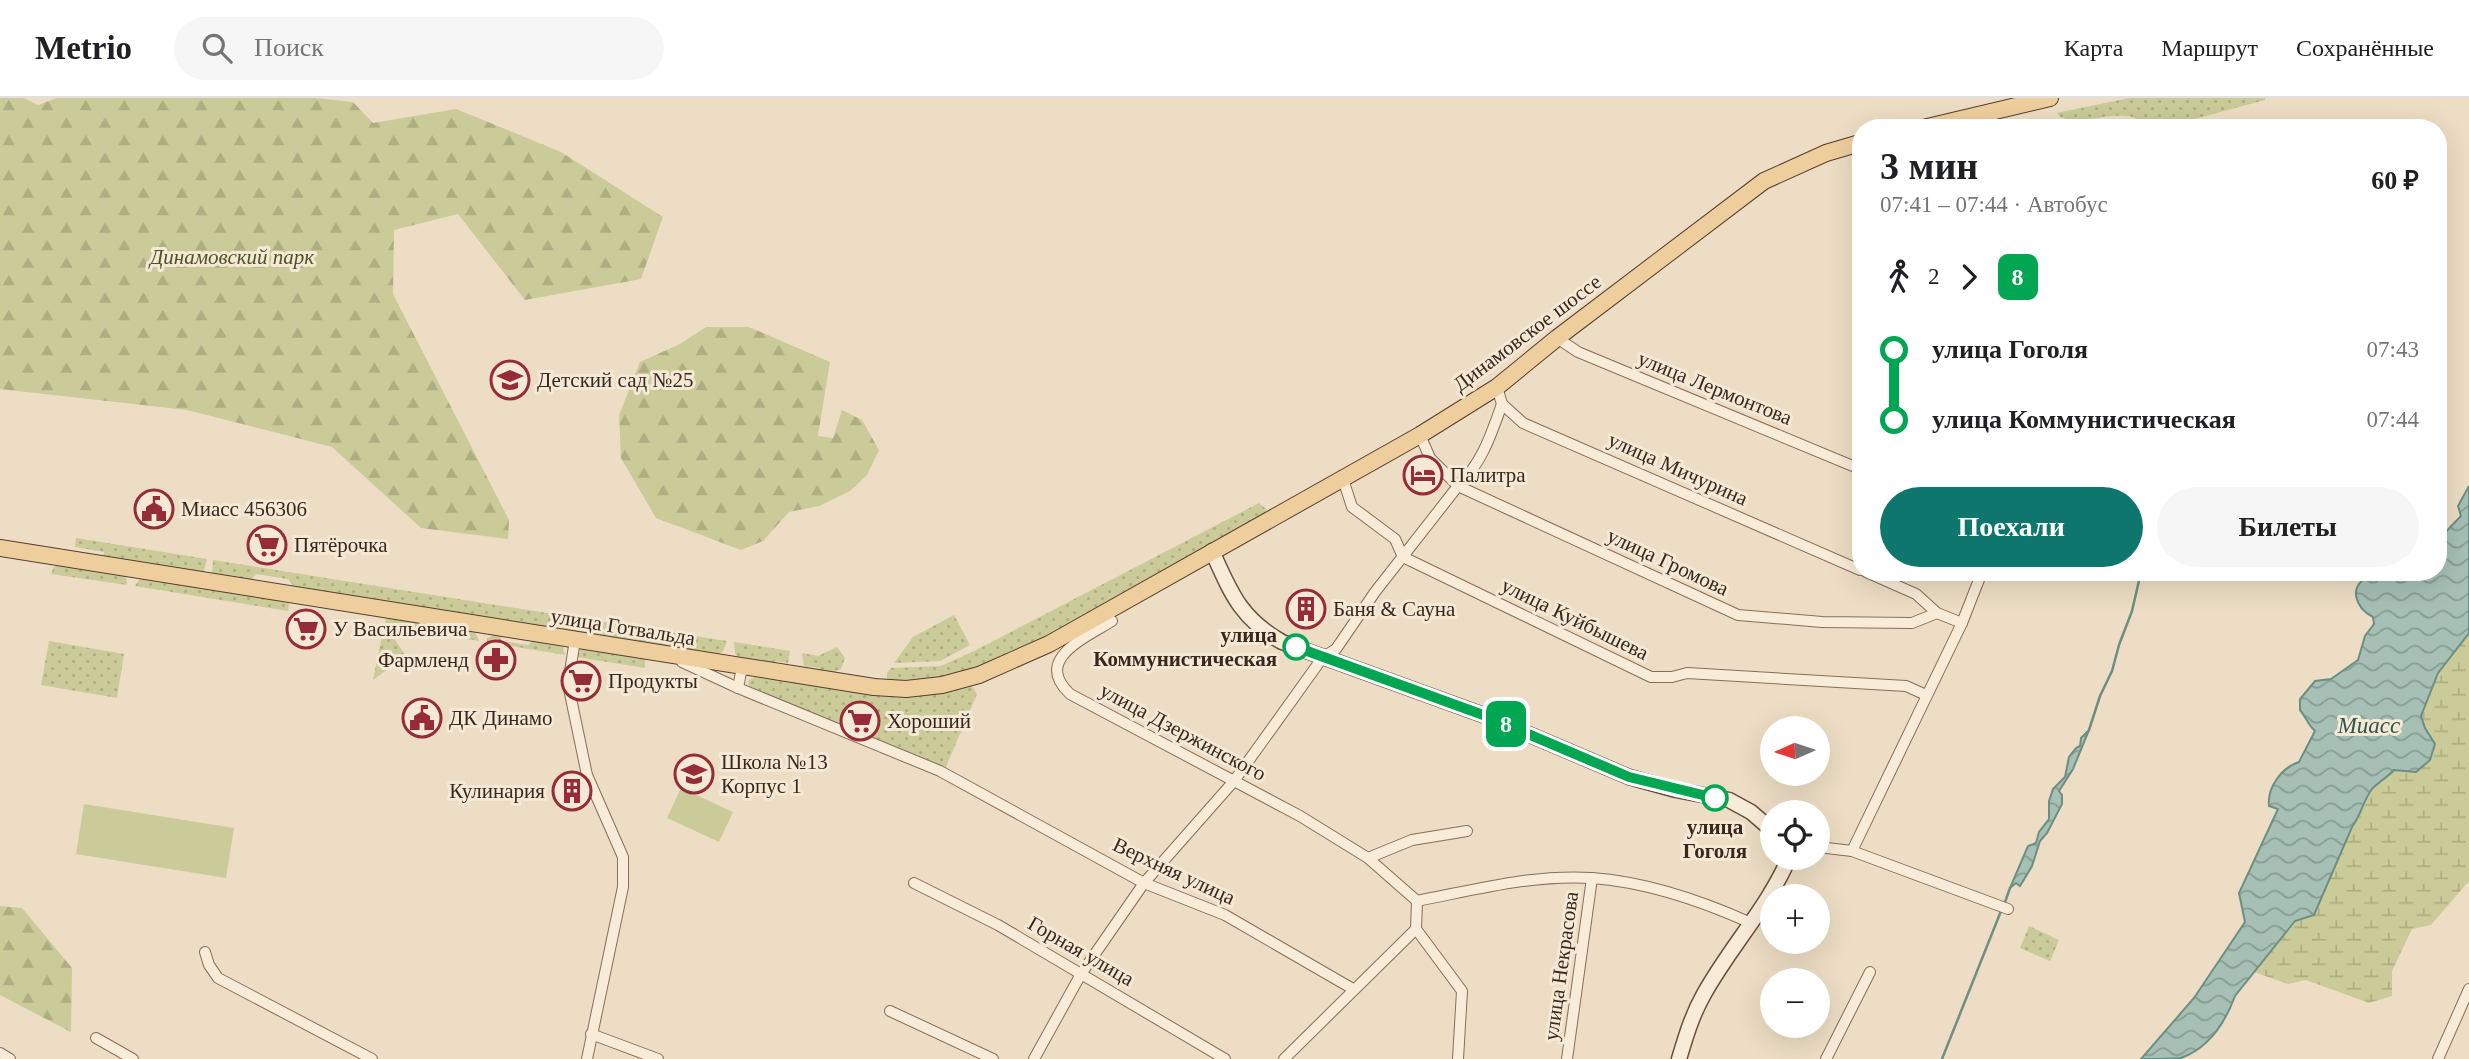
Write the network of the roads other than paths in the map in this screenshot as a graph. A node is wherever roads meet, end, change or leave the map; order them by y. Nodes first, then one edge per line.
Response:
1 (2050, 98) edge
2 (1961, 119) edge
3 (1852, 145) edge
4 (1557, 338) junction
5 (1497, 387) junction
6 (1502, 404) junction
7 (1420, 435) junction
8 (1852, 466) edge
9 (1342, 476) junction
10 (1458, 486) junction
11 (0, 548) edge
12 (1212, 551) junction
13 (1403, 557) junction
14 (1852, 567) edge
15 (1886, 581) edge
16 (1978, 581) edge
17 (1937, 613) junction
18 (1112, 621) dead end
19 (1962, 623) junction
20 (575, 640) junction
21 (667, 655) junction
22 (1323, 657) junction
23 (742, 667) junction
24 (738, 688) junction
25 (1926, 695) junction
26 (1234, 781) junction
27 (1760, 819) edge
28 (1467, 831) dead end
29 (1830, 848) edge
30 (1852, 851) junction
31 (1368, 858) junction
32 (1783, 870) edge
33 (1592, 878) junction
34 (914, 883) dead end
35 (1144, 883) junction
36 (1417, 901) junction
37 (2008, 909) dead end
38 (1751, 923) junction
39 (1416, 929) junction
40 (205, 952) dead end
41 (1870, 972) dead end
42 (1082, 974) junction
43 (1353, 989) junction
44 (2469, 989) edge
45 (890, 1012) dead end
46 (592, 1034) junction
47 (96, 1038) dead end
48 (0, 1053) edge
49 (10, 1059) edge
50 (133, 1059) edge
51 (372, 1059) edge
52 (587, 1059) edge
53 (658, 1059) edge
54 (993, 1059) edge
55 (1035, 1059) edge
56 (1225, 1059) edge
57 (1284, 1059) edge
58 (1458, 1059) edge
59 (1567, 1059) edge
60 (1679, 1059) edge
61 (1826, 1059) edge
62 (2438, 1059) edge

1 - 2 main road
3 - 4 main road, Динамовское шоссе
4 - 5 main road, Динамовское шоссе
4 - 8 street, улица Лермонтова
5 - 6 street
5 - 7 main road, Динамовское шоссе
6 - 10 street
6 - 14 street, улица Мичурина
7 - 9 main road, Динамовское шоссе
7 - 10 street, улица Громова
9 - 12 main road, Динамовское шоссе
9 - 13 street, улица Куйбышева
10 - 13 street
10 - 17 street, улица Громова
11 - 20 main road, улица Готвальда
12 - 22 street
12 - 23 main road, улица Готвальда
13 - 22 street
13 - 25 street, улица Куйбышева
15 - 17 street
16 - 19 street
17 - 19 street
18 - 26 street, улица Дзержинского
19 - 25 street
20 - 21 main road, улица Готвальда
20 - 46 street
21 - 23 main road, улица Готвальда
21 - 24 street, Верхняя улица
22 - 26 street
22 - 27 street
23 - 24 street
24 - 35 street, Верхняя улица
25 - 30 street
26 - 31 street, улица Дзержинского
26 - 35 street
28 - 31 street
29 - 30 street
30 - 37 street
31 - 36 street, улица Дзержинского
32 - 38 street
33 - 36 street
33 - 38 street
33 - 59 street, улица Некрасова
34 - 42 street, Горная улица
35 - 42 street
35 - 43 street, Верхняя улица
36 - 39 street
38 - 60 street
39 - 43 street
39 - 58 street
40 - 51 street
41 - 61 street
42 - 55 street
42 - 56 street, Горная улица
43 - 57 street
44 - 62 street
45 - 54 street
46 - 52 street
46 - 53 street
47 - 50 street
48 - 49 street

